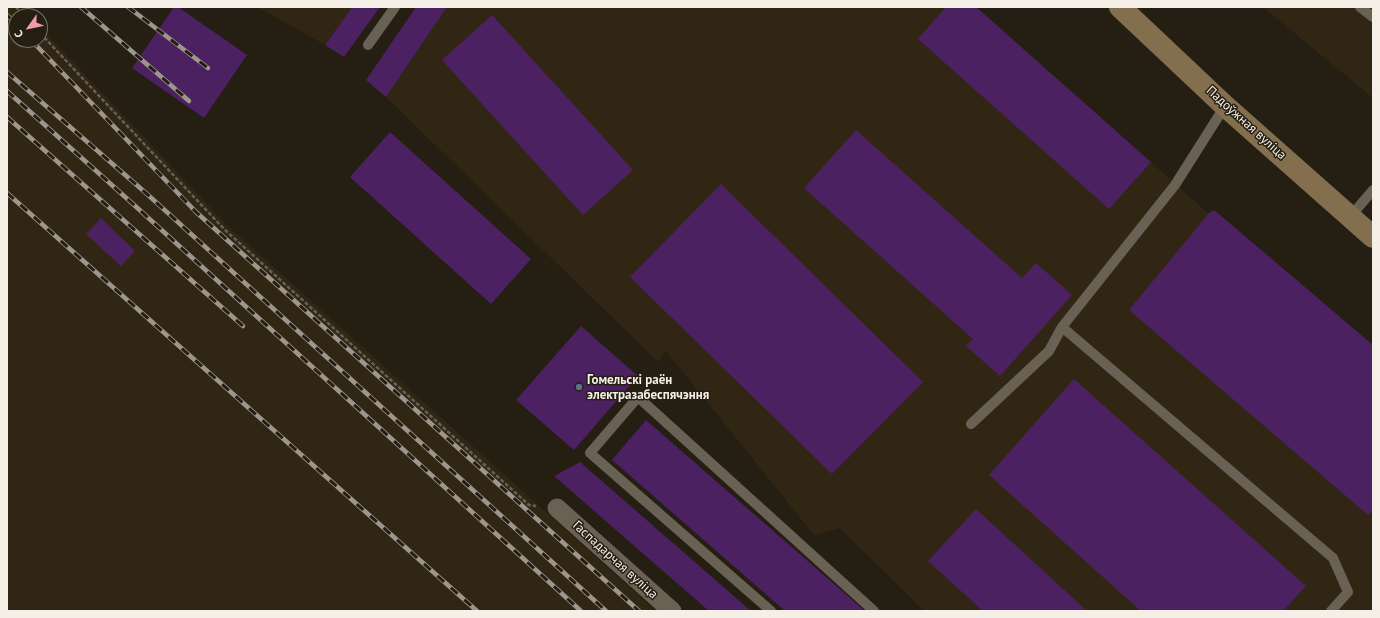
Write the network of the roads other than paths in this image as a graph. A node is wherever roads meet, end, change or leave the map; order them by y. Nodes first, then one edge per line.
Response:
1 (395, 7) edge
2 (1120, 7) edge
3 (1360, 7) edge
4 (1373, 17) edge
5 (368, 45) dead end
6 (1226, 106) junction
7 (1373, 190) edge
8 (1350, 217) junction
9 (1373, 237) edge
10 (1062, 327) junction
11 (971, 424) dead end
12 (557, 508) road end
13 (672, 611) edge
14 (771, 611) edge
15 (874, 611) edge
16 (1331, 611) edge

1 - 5 lane
2 - 6 main road, Падоўжная вуліца
3 - 4 lane
6 - 8 main road, Падоўжная вуліца
6 - 10 lane
7 - 8 lane
8 - 9 main road, Падоўжная вуліца
10 - 11 lane
10 - 16 lane
12 - 13 street, Гаспадарчая вуліца
14 - 15 lane

